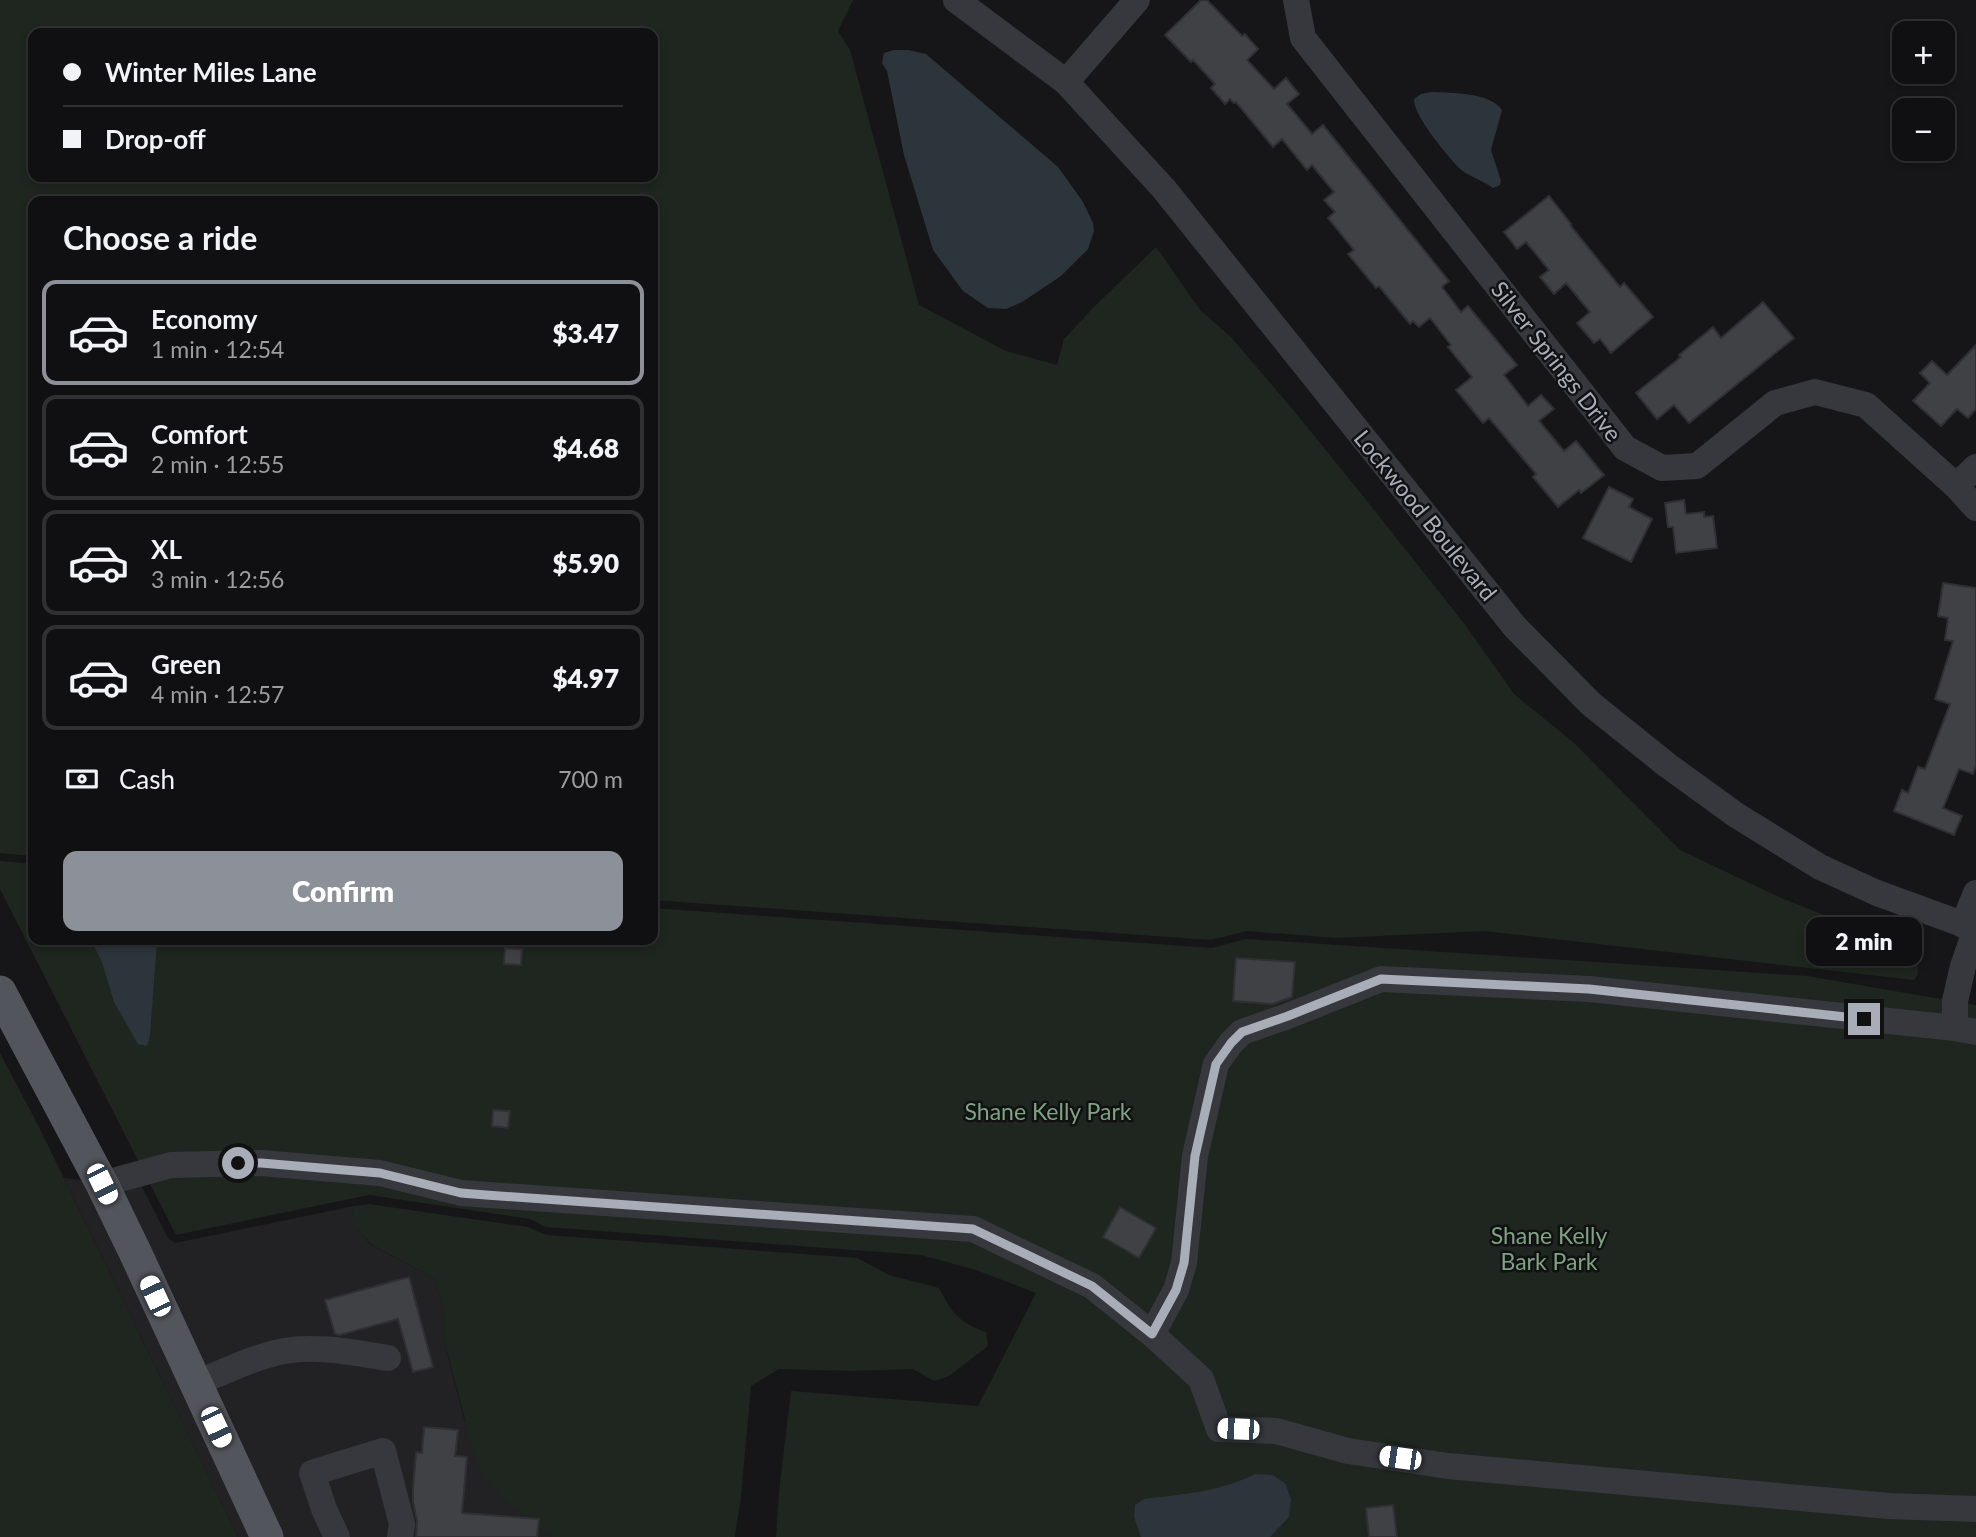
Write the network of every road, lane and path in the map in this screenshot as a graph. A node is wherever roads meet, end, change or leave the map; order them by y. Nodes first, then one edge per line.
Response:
1 (956, 0) edge
2 (1137, 0) edge
3 (1296, 0) edge
4 (1066, 82) junction
5 (1976, 467) edge
6 (1956, 486) junction
7 (1976, 508) edge
8 (1976, 893) edge
9 (1972, 928) edge
10 (0, 992) edge
11 (1966, 1030) edge
12 (102, 1184) junction
13 (1152, 1334) junction
14 (388, 1358) dead end
15 (196, 1383) junction
16 (1976, 1509) edge
17 (267, 1537) edge
18 (337, 1537) edge
19 (400, 1537) edge

1 - 4 street, Lockwood Boulevard
2 - 4 street
3 - 6 street, Silver Springs Drive
4 - 9 street, Lockwood Boulevard
5 - 6 street
6 - 7 street, Silver Springs Drive
8 - 9 street
9 - 11 street
10 - 12 main road
11 - 13 street
12 - 13 street
12 - 15 main road
13 - 16 street
14 - 15 street
15 - 17 main road
18 - 19 street

